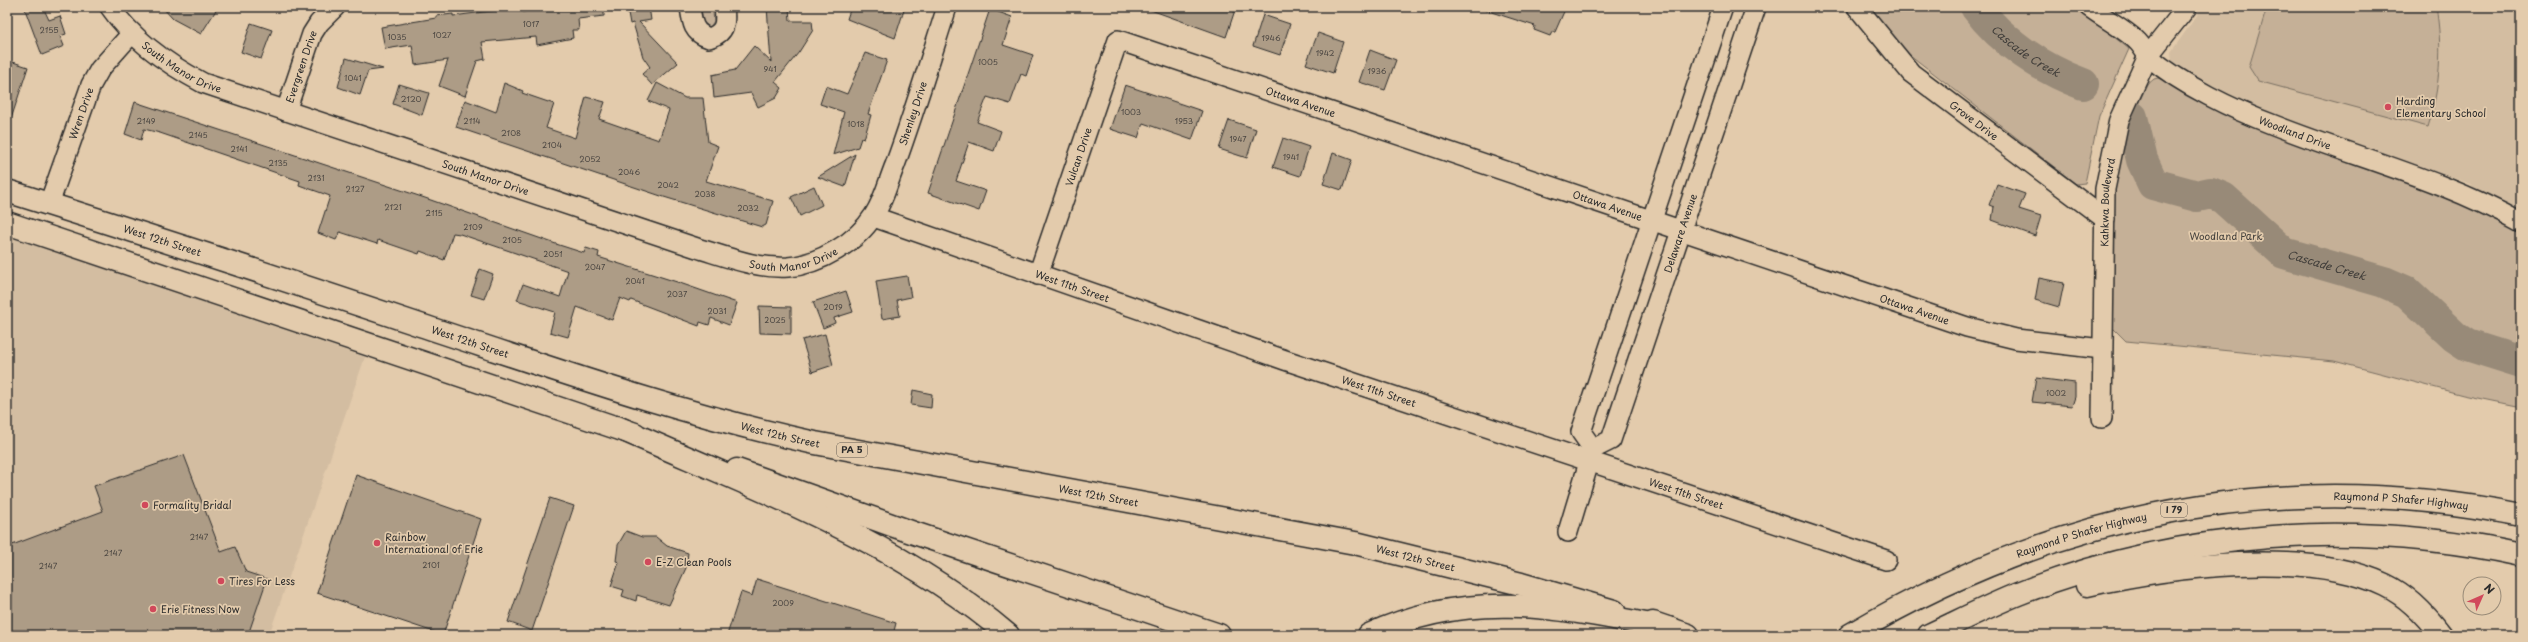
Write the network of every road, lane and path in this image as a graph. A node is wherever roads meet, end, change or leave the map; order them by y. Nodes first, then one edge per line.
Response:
1 (110, 7) edge
2 (335, 7) edge
3 (690, 7) edge
4 (724, 7) edge
5 (947, 7) edge
6 (1723, 7) edge
7 (1756, 7) edge
8 (1857, 7) edge
9 (2089, 7) edge
10 (2187, 7) edge
11 (132, 34) junction
12 (1118, 40) joint
13 (2148, 56) junction
14 (286, 111) junction
15 (7, 191) edge
16 (49, 204) junction
17 (874, 217) junction
18 (1651, 219) junction
19 (2105, 219) junction
20 (7, 223) edge
21 (2521, 223) edge
22 (1680, 229) junction
23 (1038, 275) junction
24 (2102, 349) junction
25 (2102, 418) dead end
26 (617, 427) junction
27 (1592, 455) junction
28 (2521, 515) edge
29 (1568, 532) dead end
30 (2521, 555) edge
31 (1886, 560) dead end
32 (1680, 632) edge
33 (1931, 634) edge
34 (1008, 635) edge
35 (1219, 635) edge
36 (1369, 635) edge
37 (1850, 635) edge
38 (2441, 635) edge

1 - 11 street, South Manor Drive
2 - 14 street, Evergreen Drive
3 - 4 street
5 - 17 street, Shenley Drive
6 - 18 street
7 - 22 street, Delaware Avenue
8 - 19 street, Grove Drive
9 - 13 street, Woodland Drive
10 - 13 street, Kahkwa Boulevard
11 - 14 street, South Manor Drive
11 - 16 street, Wren Drive
12 - 18 street, Ottawa Avenue
12 - 23 street, Vulcan Drive
13 - 19 street, Kahkwa Boulevard
13 - 21 street, Woodland Drive
14 - 17 street, South Manor Drive
15 - 16 main road, West 12th Street / PA 5
16 - 32 main road, West 12th Street / PA 5
17 - 23 street, West 11th Street
18 - 22 street, Ottawa Avenue
18 - 27 street
19 - 24 street, Kahkwa Boulevard
20 - 26 main road
22 - 24 street, Ottawa Avenue
22 - 27 street, Delaware Avenue
23 - 27 street, West 11th Street
24 - 25 street, Kahkwa Boulevard
26 - 34 main road
26 - 35 main road
27 - 29 street
27 - 31 street, West 11th Street
28 - 37 main road, Raymond P Shafer Highway / I 79
30 - 33 main road
32 - 36 main road
33 - 38 main road

